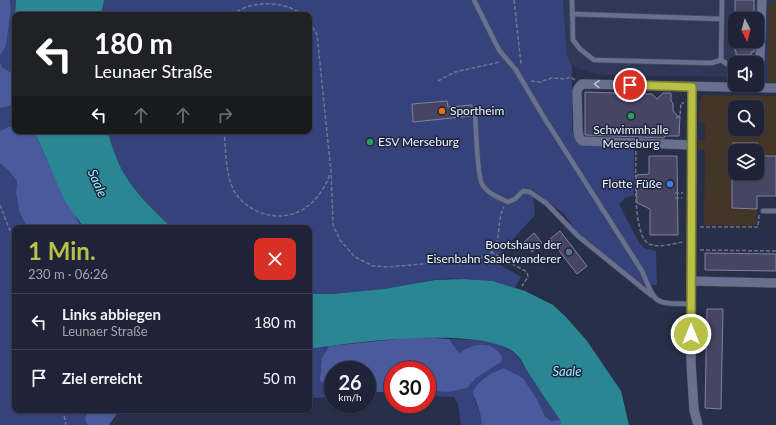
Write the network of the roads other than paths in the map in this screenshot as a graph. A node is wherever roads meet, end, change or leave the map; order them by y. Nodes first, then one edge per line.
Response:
1 (474, 0) edge
2 (572, 0) edge
3 (722, 0) edge
4 (762, 0) edge
5 (572, 14) junction
6 (721, 19) junction
7 (757, 56) edge
8 (721, 60) junction
9 (728, 64) edge
10 (692, 87) junction
11 (728, 87) edge
12 (764, 87) edge
13 (776, 88) edge
14 (475, 113) dead end
15 (692, 145) junction
16 (763, 211) road end
17 (776, 211) edge
18 (692, 281) junction
19 (776, 282) edge
20 (653, 296) junction
21 (691, 304) junction
22 (698, 425) edge

1 - 20 lane
2 - 5 lane
3 - 6 lane
4 - 7 street
5 - 6 lane
5 - 8 lane
6 - 8 lane
8 - 9 lane
10 - 11 street
10 - 15 street
10 -> 15 street
12 - 13 street
14 - 20 lane
15 - 18 street
16 - 17 lane
18 - 19 street
18 - 21 street
20 - 21 lane
21 - 22 street

